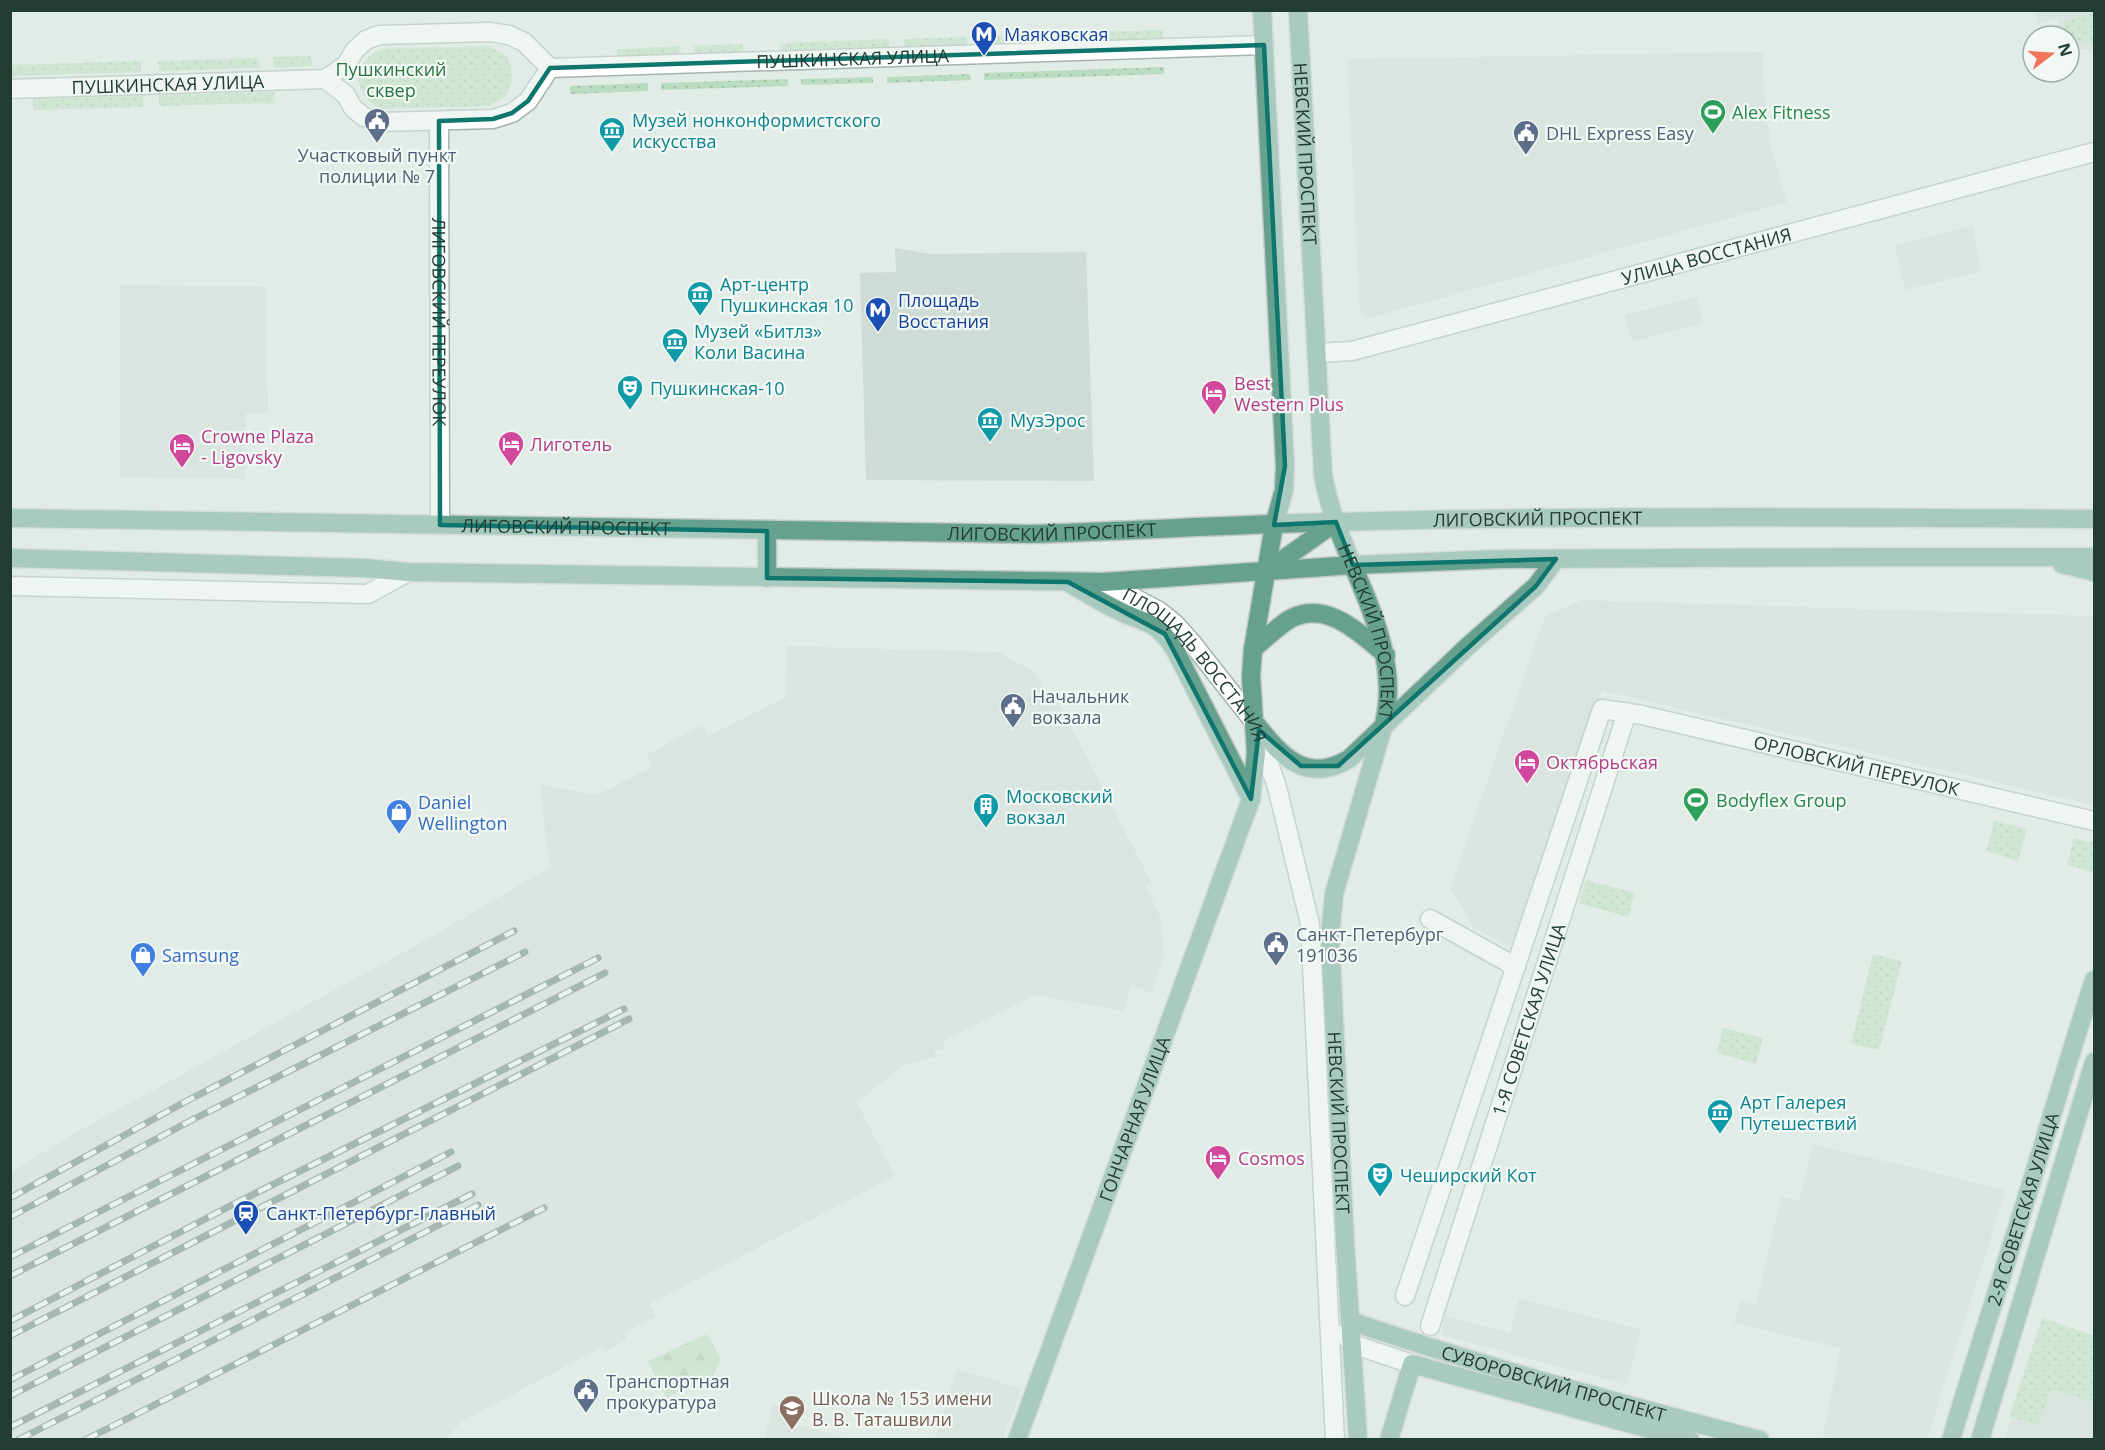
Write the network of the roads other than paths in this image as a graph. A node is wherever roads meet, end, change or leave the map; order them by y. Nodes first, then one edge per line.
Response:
1 (1262, 10) edge
2 (1298, 10) edge
3 (1264, 45) junction
4 (537, 53) junction
5 (346, 65) junction
6 (550, 68) junction
7 (325, 79) junction
8 (538, 84) junction
9 (10, 89) edge
10 (346, 95) junction
11 (439, 121) junction
12 (2094, 152) edge
13 (1317, 354) junction
14 (10, 518) edge
15 (2094, 519) edge
16 (1336, 522) junction
17 (440, 525) junction
18 (1274, 525) junction
19 (767, 531) junction
20 (2040, 557) junction
21 (2094, 557) edge
22 (10, 558) edge
23 (1556, 559) junction
24 (1353, 565) junction
25 (408, 572) junction
26 (1265, 572) junction
27 (2094, 572) edge
28 (767, 578) junction
29 (1068, 582) junction
30 (1104, 582) junction
31 (10, 586) edge
32 (1253, 649) junction
33 (1386, 655) junction
34 (1616, 711) junction
35 (1255, 723) junction
36 (1384, 724) junction
37 (1251, 799) junction
38 (2094, 821) edge
39 (1430, 919) dead end
40 (1516, 967) junction
41 (2094, 980) edge
42 (2094, 1062) edge
43 (1441, 1190) junction
44 (1470, 1201) junction
45 (1405, 1296) dead end
46 (1329, 1317) junction
47 (1350, 1321) junction
48 (1430, 1326) dead end
49 (1352, 1344) junction
50 (1412, 1364) junction
51 (1017, 1440) edge
52 (1335, 1440) edge
53 (1358, 1440) edge
54 (1389, 1440) edge
55 (1690, 1440) edge
56 (1760, 1440) edge
57 (1951, 1440) edge
58 (1980, 1440) edge

1 - 3 main road, НЕВСКИЙ ПРОСПЕКТ
2 - 13 main road, НЕВСКИЙ ПРОСПЕКТ
3 - 6 street, ПУШКИНСКАЯ УЛИЦА
3 - 18 main road, НЕВСКИЙ ПРОСПЕКТ
4 - 5 street
4 - 6 street
4 - 8 street
5 - 7 street
5 - 10 street
6 - 8 street
7 - 9 street, ПУШКИНСКАЯ УЛИЦА
7 - 10 street
8 - 11 street
10 - 11 street
11 - 17 street, ЛИГОВСКИЙ ПЕРЕУЛОК
12 - 13 street, УЛИЦА ВОССТАНИЯ
13 - 16 main road, НЕВСКИЙ ПРОСПЕКТ
14 - 17 main road, ЛИГОВСКИЙ ПРОСПЕКТ
15 - 16 main road, ЛИГОВСКИЙ ПРОСПЕКТ
16 - 18 main road, ЛИГОВСКИЙ ПРОСПЕКТ
16 - 24 main road, НЕВСКИЙ ПРОСПЕКТ
16 - 26 main road
17 - 19 main road, ЛИГОВСКИЙ ПРОСПЕКТ
18 - 19 main road, ЛИГОВСКИЙ ПРОСПЕКТ
18 - 26 main road, НЕВСКИЙ ПРОСПЕКТ
19 - 28 main road
20 - 21 main road
20 - 23 main road
20 - 27 main road
22 - 25 main road
23 - 24 main road
23 - 36 main road
24 - 26 main road
24 - 33 main road, НЕВСКИЙ ПРОСПЕКТ
25 - 28 main road
25 - 31 street
26 - 30 main road
26 - 32 main road, НЕВСКИЙ ПРОСПЕКТ
28 - 29 main road
29 - 30 main road
29 - 37 main road
30 - 35 street, ПЛОЩАДЬ ВОССТАНИЯ
32 - 33 main road
32 - 35 main road, НЕВСКИЙ ПРОСПЕКТ
33 - 36 main road, НЕВСКИЙ ПРОСПЕКТ
34 - 38 street, ОРЛОВСКИЙ ПЕРЕУЛОК
34 - 40 street, 1-Я СОВЕТСКАЯ УЛИЦА
34 - 44 street, 1-Я СОВЕТСКАЯ УЛИЦА
35 - 36 main road
35 - 37 main road, ПЛОЩАДЬ ВОССТАНИЯ
35 - 46 street, НЕВСКИЙ ПРОСПЕКТ
36 - 47 main road, НЕВСКИЙ ПРОСПЕКТ
37 - 51 main road, ГОНЧАРНАЯ УЛИЦА
39 - 40 street
40 - 43 street, 1-Я СОВЕТСКАЯ УЛИЦА
41 - 57 main road, 2-Я СОВЕТСКАЯ УЛИЦА
42 - 58 main road, 2-Я СОВЕТСКАЯ УЛИЦА
43 - 44 street
43 - 45 street, 1-Я СОВЕТСКАЯ УЛИЦА
44 - 48 street, 1-Я СОВЕТСКАЯ УЛИЦА
46 - 47 street
46 - 49 street
46 - 52 street, НЕВСКИЙ ПРОСПЕКТ
47 - 49 main road, НЕВСКИЙ ПРОСПЕКТ
47 - 56 main road, СУВОРОВСКИЙ ПРОСПЕКТ
49 - 50 street, СУВОРОВСКИЙ ПРОСПЕКТ
49 - 53 main road, НЕВСКИЙ ПРОСПЕКТ
50 - 54 main road
50 - 55 main road, СУВОРОВСКИЙ ПРОСПЕКТ

